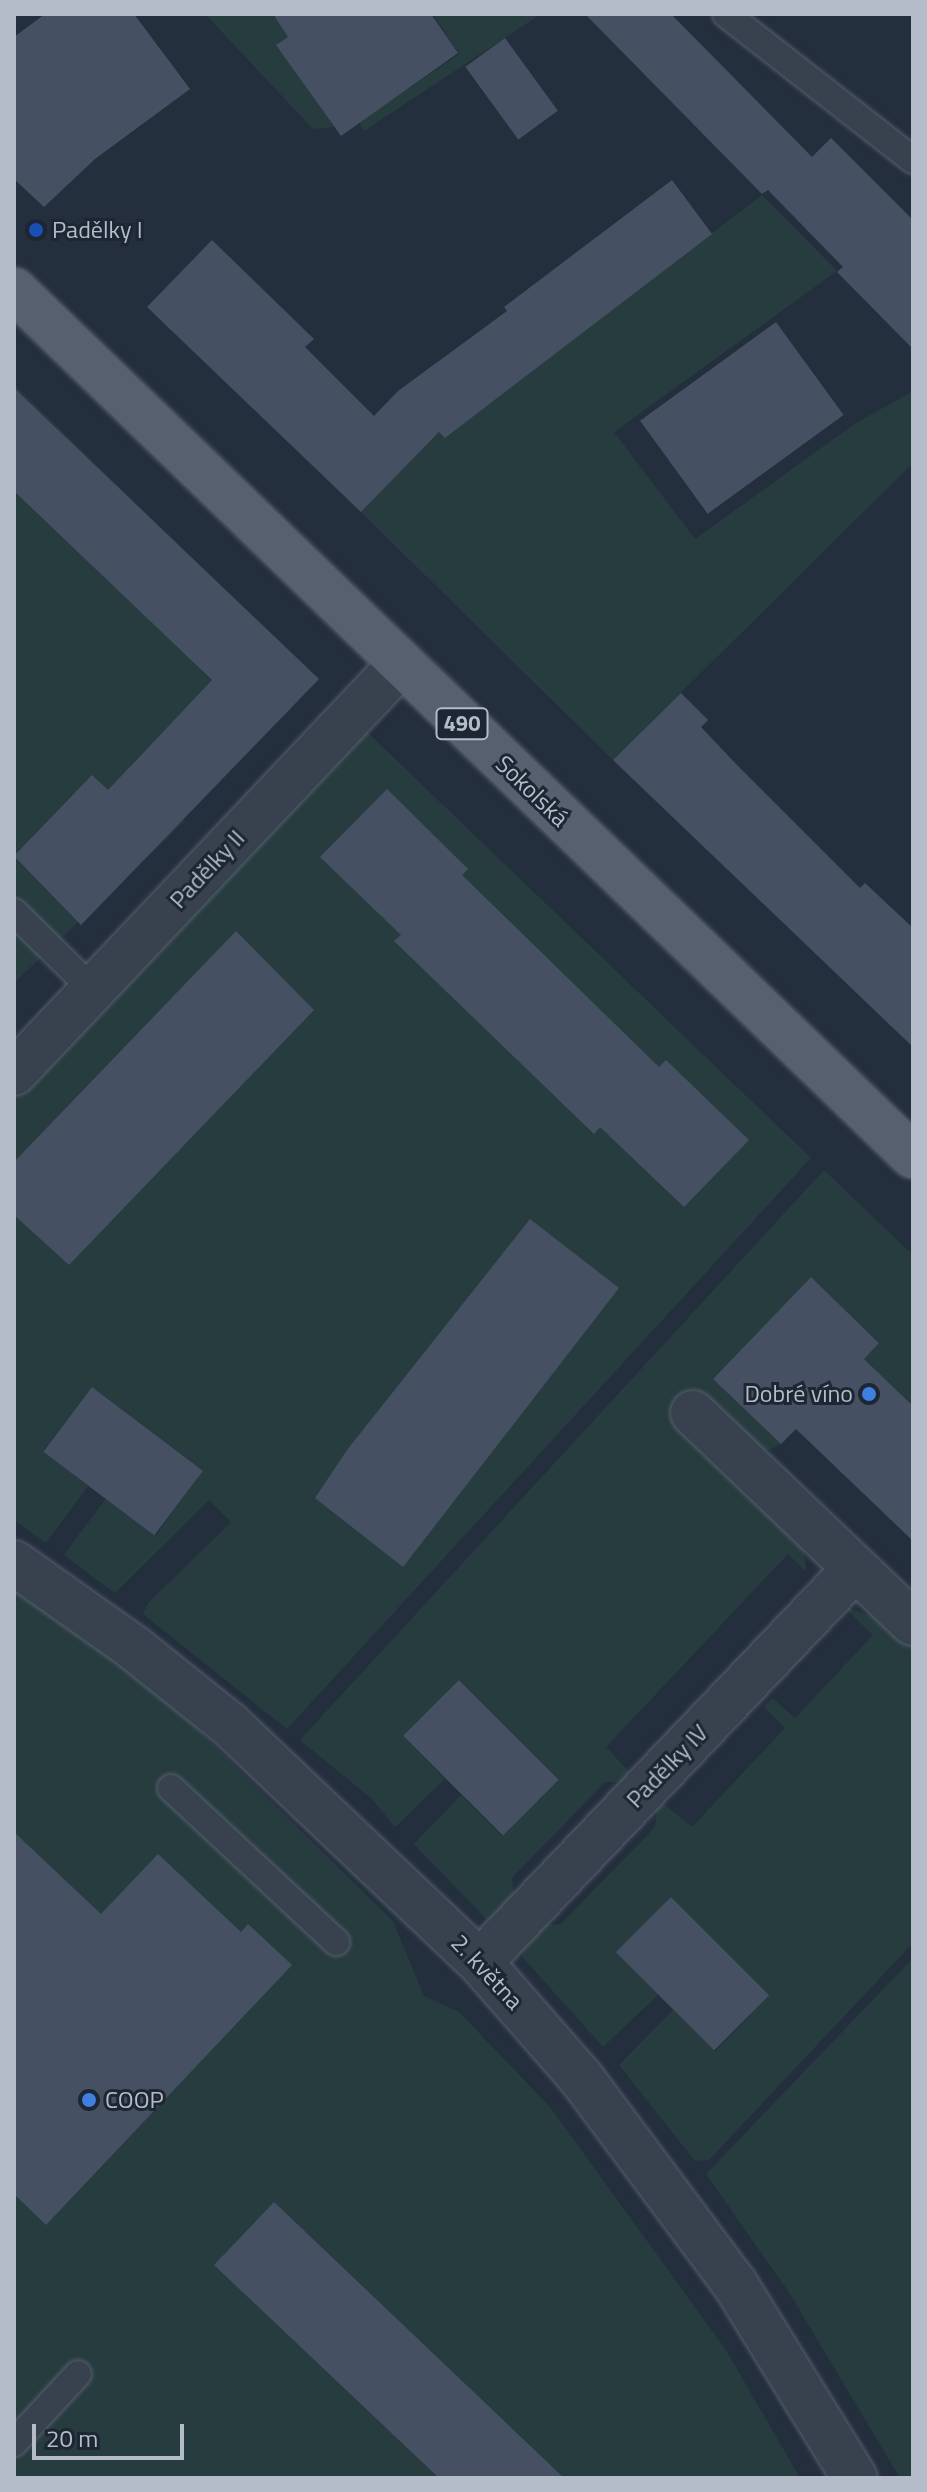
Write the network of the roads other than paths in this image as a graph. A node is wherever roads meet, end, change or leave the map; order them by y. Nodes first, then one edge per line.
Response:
1 (726, 14) edge
2 (913, 160) edge
3 (14, 290) edge
4 (400, 665) junction
5 (14, 912) edge
6 (93, 990) junction
7 (14, 1073) edge
8 (913, 1156) edge
9 (693, 1413) dead end
10 (14, 1563) edge
11 (854, 1570) junction
12 (913, 1623) edge
13 (171, 1788) dead end
14 (336, 1942) dead end
15 (480, 1962) junction
16 (78, 2374) dead end
17 (14, 2443) edge
18 (855, 2478) edge

1 - 2 lane
3 - 4 main road, Sokolská / 490
4 - 6 street, Padělky II
4 - 8 main road, Sokolská / 490
5 - 6 lane
6 - 7 street, Padělky II
9 - 11 street
10 - 15 street, 2. května
11 - 12 street
11 - 15 street, Padělky IV
13 - 14 lane
15 - 18 street, 2. května
16 - 17 lane

